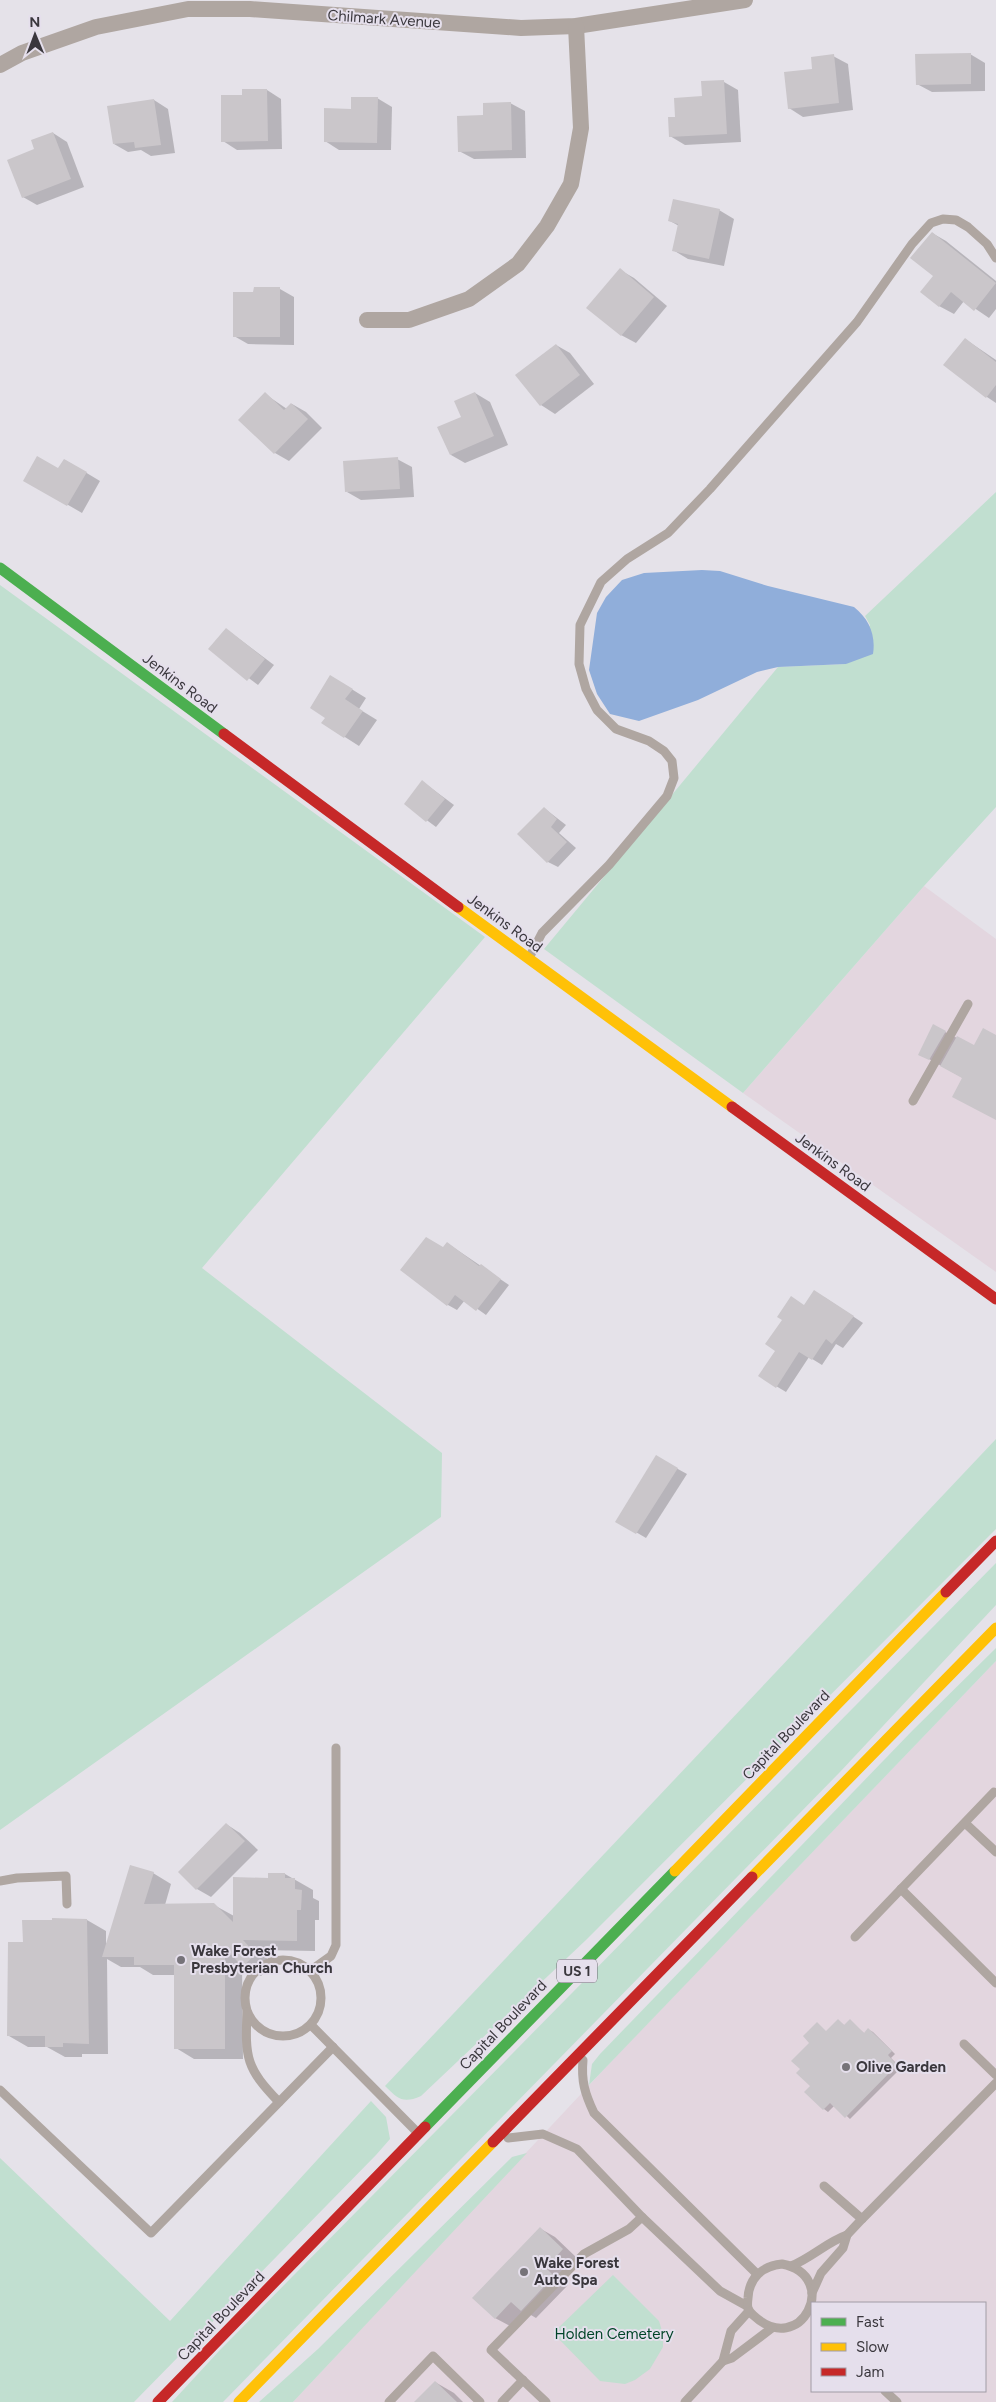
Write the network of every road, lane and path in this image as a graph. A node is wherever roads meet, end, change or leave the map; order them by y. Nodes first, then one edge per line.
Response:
1 (745, 0) edge
2 (188, 4) edge
3 (576, 26) junction
4 (0, 65) edge
5 (996, 258) edge
6 (367, 320) dead end
7 (0, 568) edge
8 (529, 959) junction
9 (968, 1004) dead end
10 (913, 1101) dead end
11 (996, 1299) edge
12 (996, 1541) edge
13 (996, 1628) edge
14 (336, 1748) dead end
15 (994, 1792) dead end
16 (965, 1823) junction
17 (996, 1852) edge
18 (0, 1881) edge
19 (901, 1889) junction
20 (67, 1904) dead end
21 (855, 1937) dead end
22 (310, 1971) junction
23 (996, 1983) edge
24 (247, 2009) junction
25 (311, 2025) junction
26 (964, 2044) dead end
27 (333, 2047) junction
28 (584, 2049) junction
29 (996, 2075) edge
30 (996, 2083) edge
31 (0, 2090) edge
32 (279, 2102) junction
33 (419, 2134) junction
34 (493, 2141) junction
35 (824, 2186) dead end
36 (642, 2217) junction
37 (862, 2219) junction
38 (848, 2235) junction
39 (791, 2266) junction
40 (757, 2274) junction
41 (812, 2293) junction
42 (748, 2309) junction
43 (809, 2319) edge
44 (772, 2328) junction
45 (723, 2361) junction
46 (523, 2380) junction
47 (886, 2392) edge
48 (158, 2402) edge
49 (239, 2402) edge
50 (389, 2402) edge
51 (480, 2402) edge
52 (502, 2402) edge
53 (546, 2402) edge
54 (685, 2402) edge
55 (897, 2402) edge

1 - 3 street, Chilmark Avenue
2 - 3 street, Chilmark Avenue
2 - 4 street, Chilmark Avenue
3 - 6 street
5 - 8 lane
7 - 8 main road, Jenkins Road
8 - 11 main road, Jenkins Road
9 - 10 lane
12 - 33 main road, Capital Boulevard / US 1
13 - 28 main road
14 - 22 lane
15 - 16 lane
16 - 17 lane
16 - 19 lane
18 - 20 lane
19 - 21 lane
19 - 23 lane
22 - 24 lane
22 - 25 lane
24 - 25 lane
24 - 32 lane
25 - 27 lane
26 - 29 lane
27 - 32 lane
27 - 33 lane
28 - 34 main road
28 - 40 lane
30 - 37 lane
31 - 32 lane
33 - 48 main road, Capital Boulevard / US 1
34 - 36 lane
34 - 49 main road
35 - 37 lane
36 - 42 lane
36 - 46 lane
37 - 38 lane
38 - 39 lane
38 - 41 lane
39 - 40 lane
39 - 41 lane
40 - 42 lane
41 - 43 lane
42 - 44 lane
42 - 45 lane
43 - 44 lane
44 - 45 lane
45 - 54 lane
46 - 52 lane
46 - 53 lane
47 - 55 lane
50 - 51 lane

